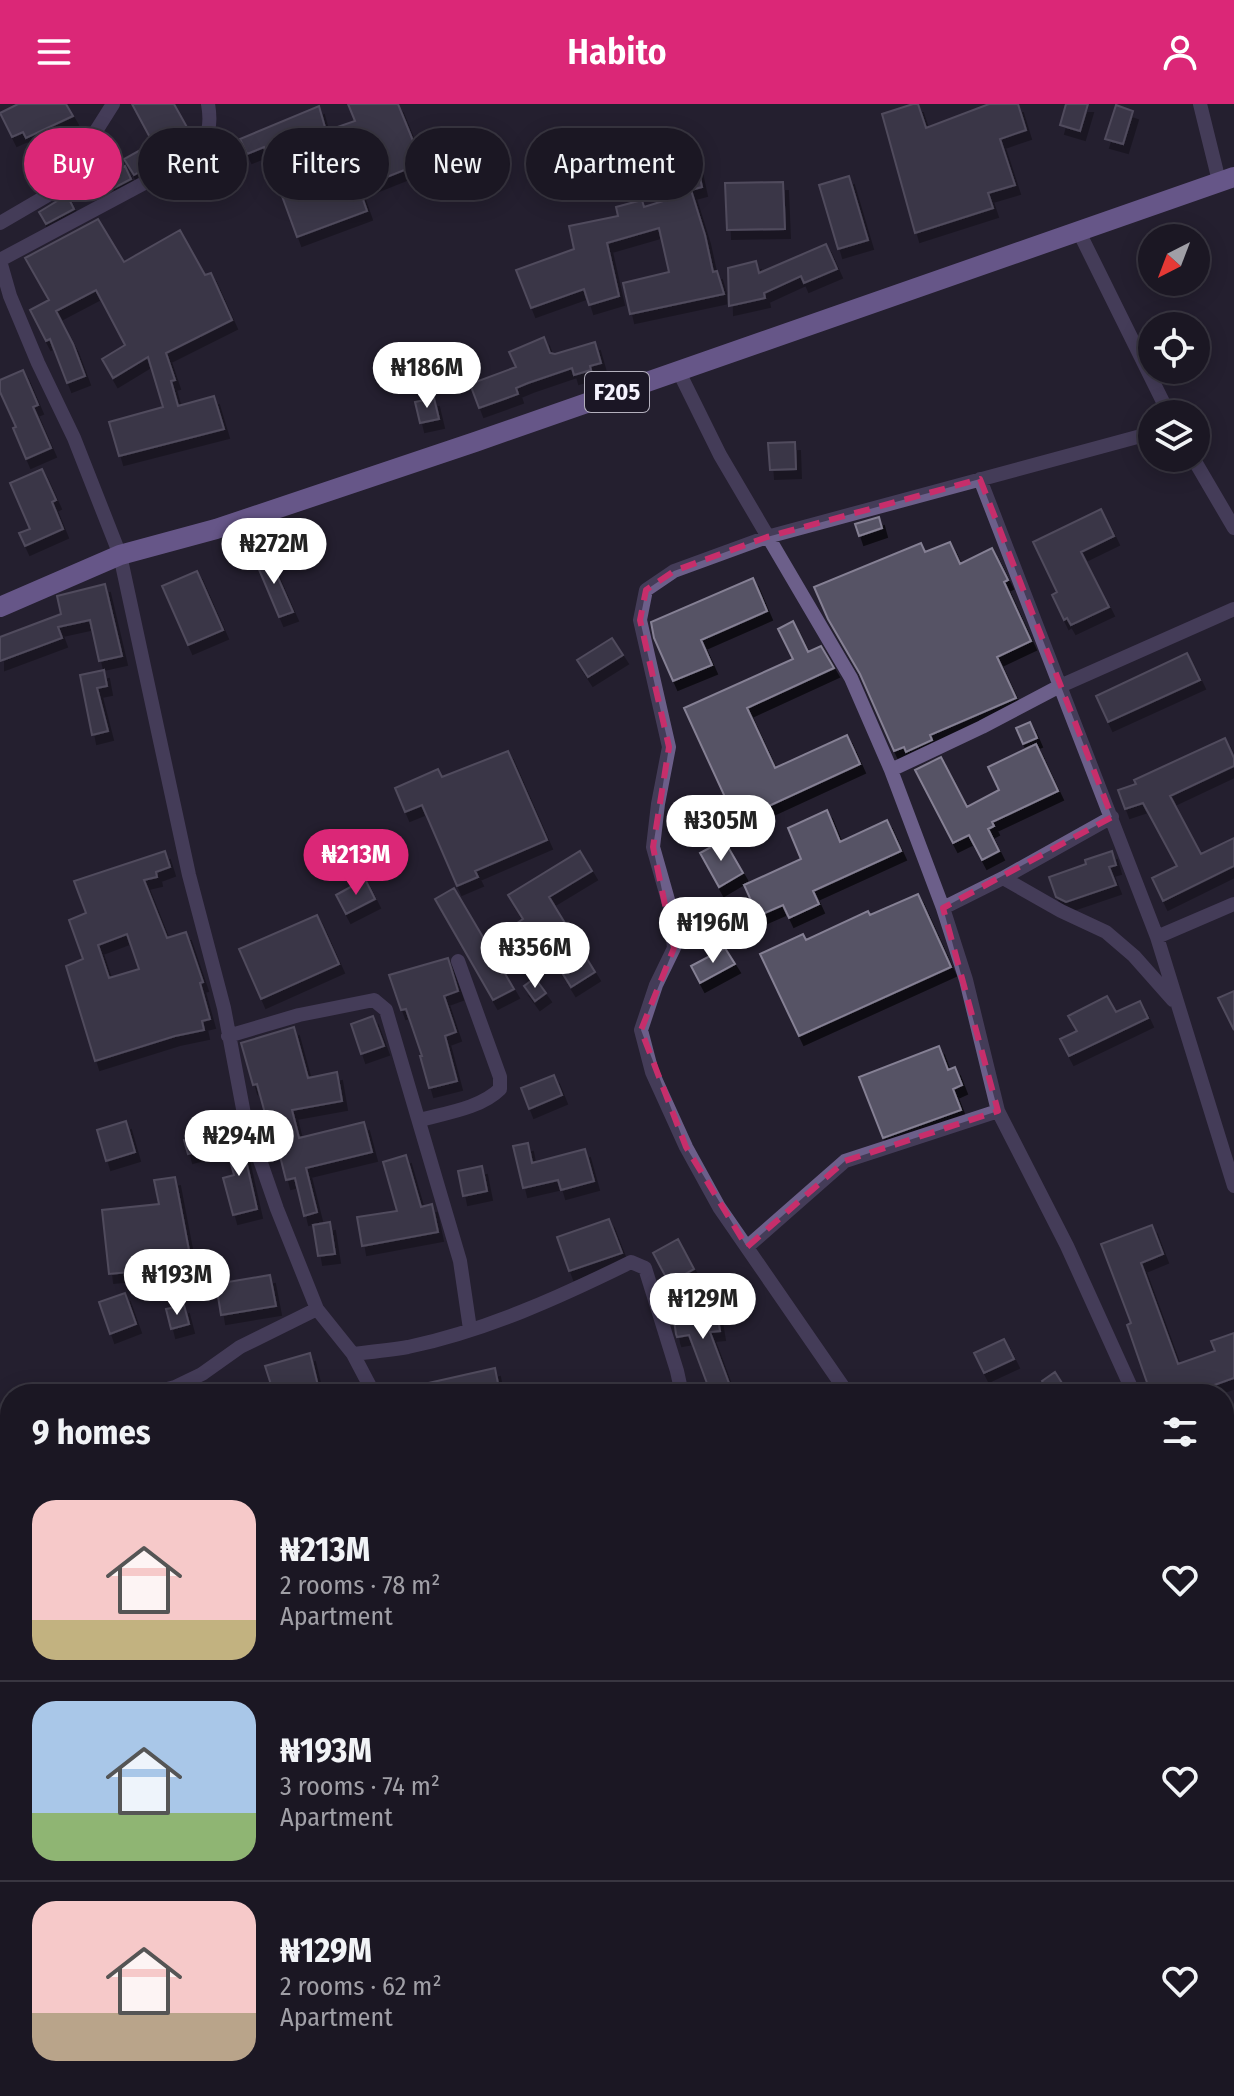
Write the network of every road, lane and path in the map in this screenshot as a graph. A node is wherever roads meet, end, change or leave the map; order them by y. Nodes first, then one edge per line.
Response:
1 (113, 104) edge
2 (208, 104) edge
3 (1200, 104) edge
4 (1226, 179) edge
5 (0, 223) edge
6 (1079, 232) junction
7 (0, 261) edge
8 (678, 370) junction
9 (1162, 400) edge
10 (1138, 437) edge
11 (1201, 472) edge
12 (980, 479) junction
13 (1234, 528) edge
14 (767, 537) junction
15 (120, 555) junction
16 (0, 607) edge
17 (1234, 609) edge
18 (1058, 687) junction
19 (891, 770) junction
20 (1112, 817) junction
21 (1003, 878) junction
22 (1234, 904) edge
23 (943, 908) junction
24 (1157, 937) junction
25 (458, 961) dead end
26 (1179, 1008) junction
27 (228, 1036) junction
28 (998, 1111) junction
29 (420, 1120) junction
30 (1234, 1186) edge
31 (747, 1247) junction
32 (317, 1309) junction
33 (470, 1329) junction
34 (353, 1354) junction
35 (181, 1384) edge
36 (369, 1384) edge
37 (679, 1384) edge
38 (841, 1384) edge
39 (1129, 1384) edge

1 - 5 street
2 - 7 street
3 - 4 street
4 - 6 main road, F205
6 - 8 main road, F205
6 - 9 street
7 - 15 street
8 - 14 street
8 - 15 main road, F205
10 - 12 street
11 - 13 street
12 - 14 street
12 - 18 street
14 - 19 street
14 - 31 street
15 - 16 main road, F205
15 - 27 street
17 - 18 street
18 - 19 street
18 - 20 street
19 - 23 street
20 - 21 street
20 - 24 street
21 - 23 street
21 - 26 street
22 - 24 street
23 - 28 street
24 - 26 street
25 - 29 street
26 - 30 street
27 - 29 street
27 - 32 street
28 - 31 street
28 - 39 street
29 - 33 street
31 - 38 street
32 - 34 street
32 - 35 street
33 - 34 street
33 - 37 street
34 - 36 street

